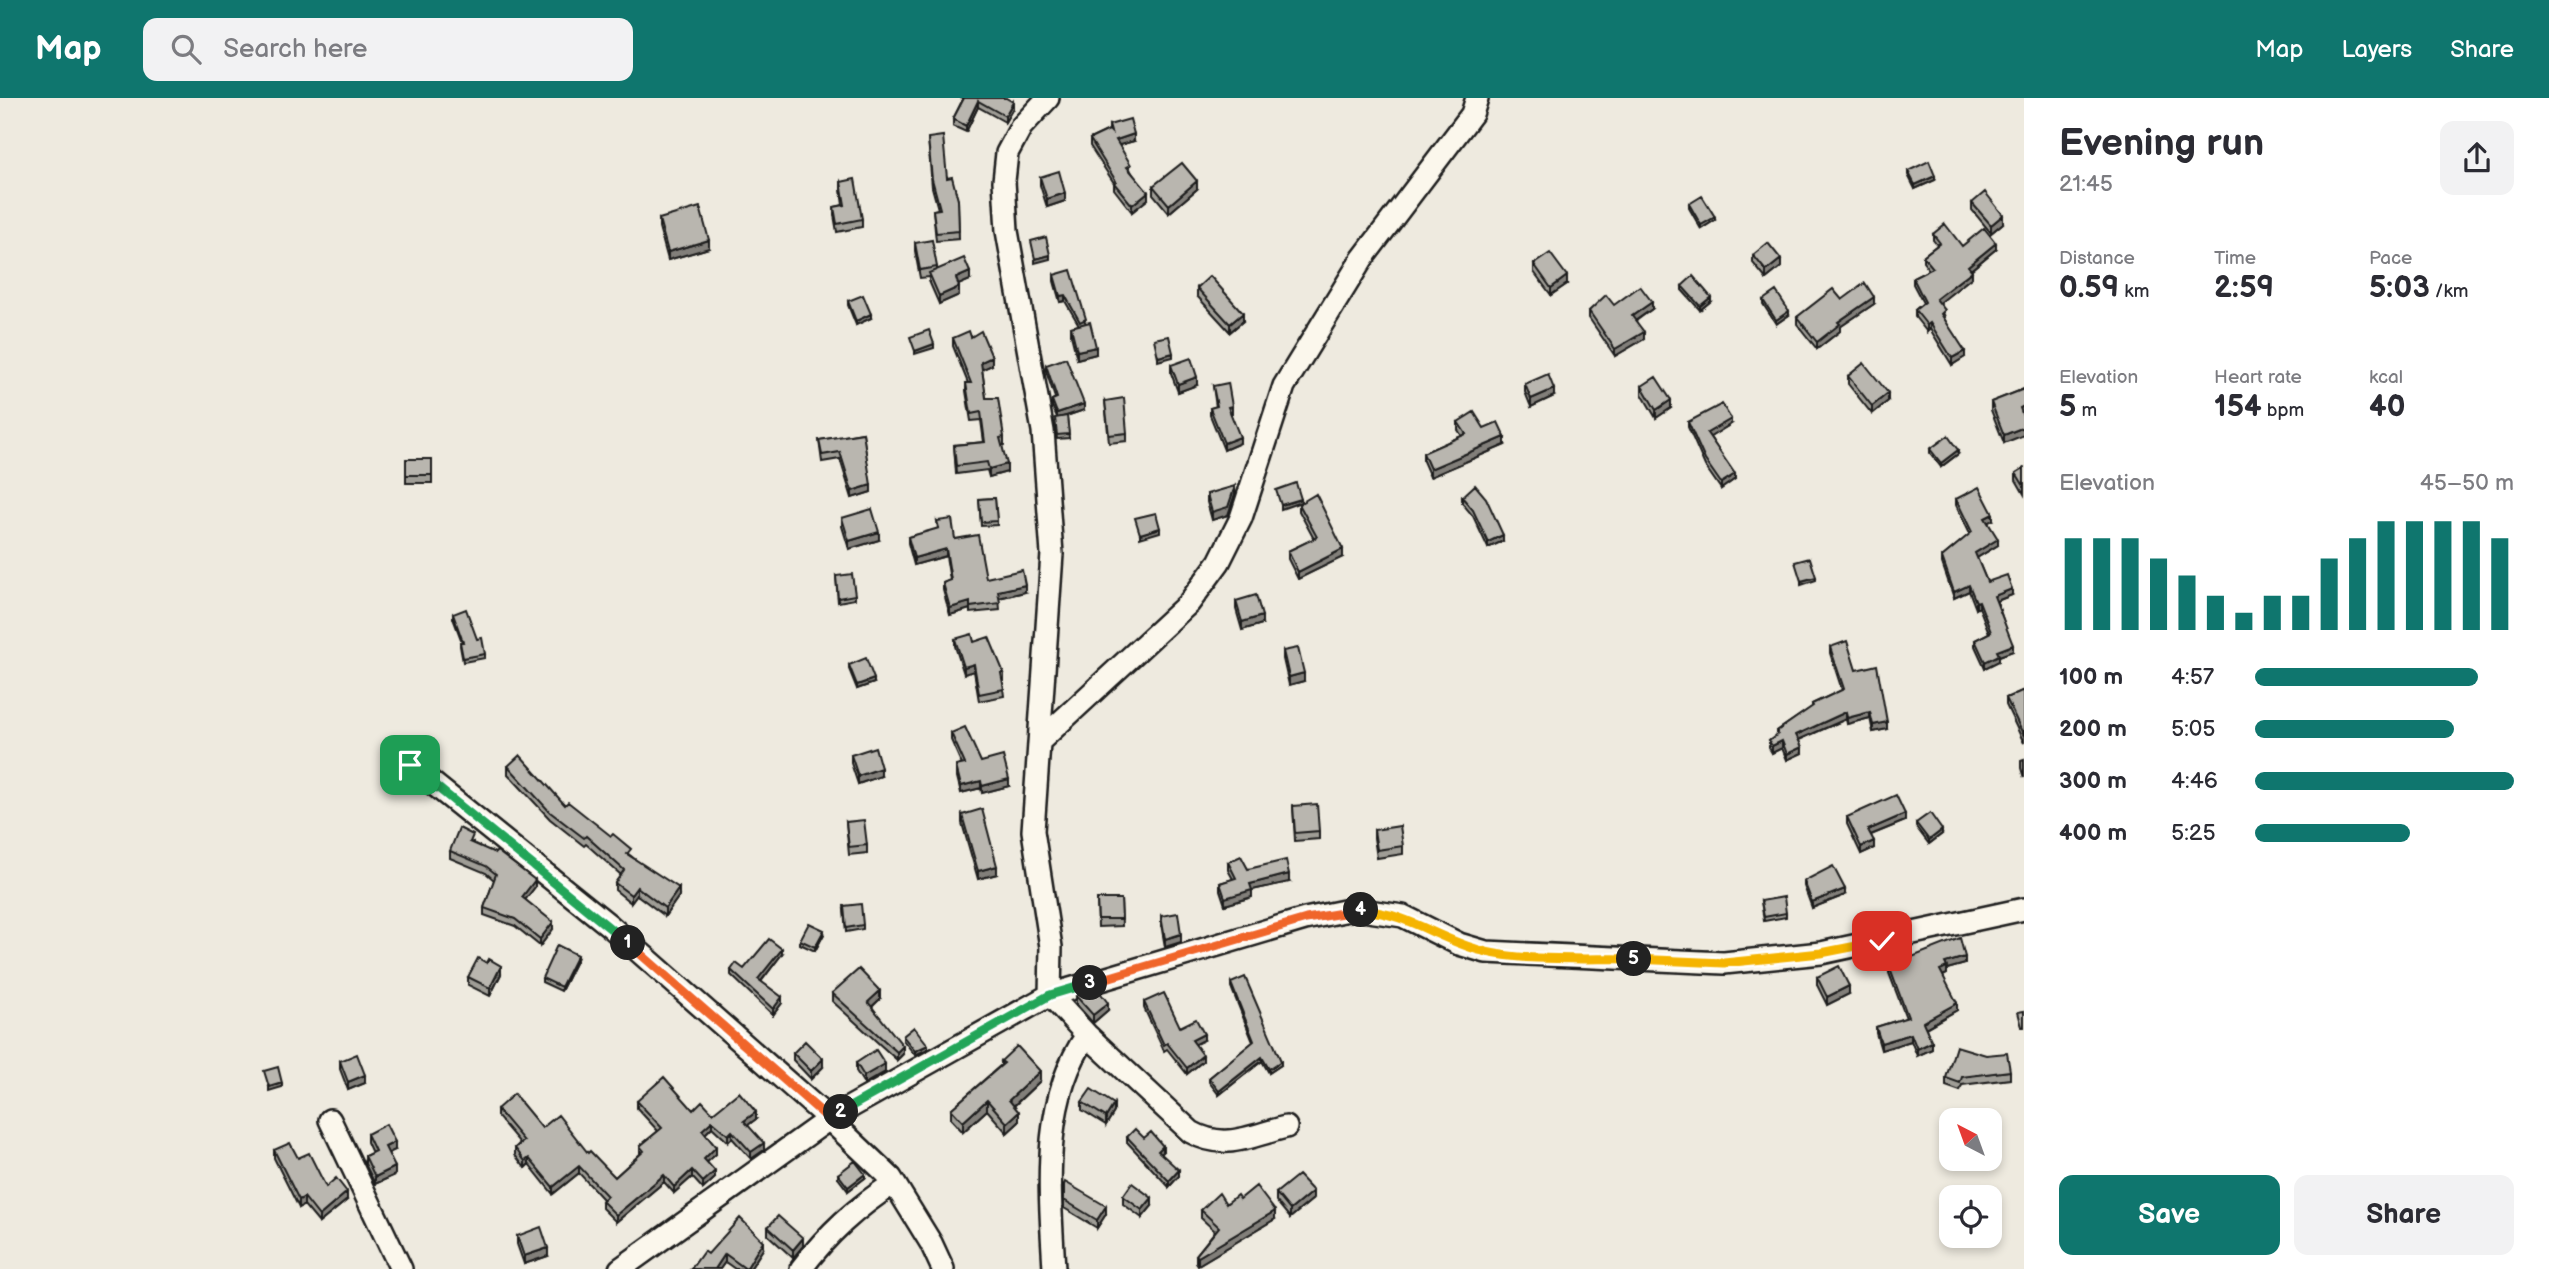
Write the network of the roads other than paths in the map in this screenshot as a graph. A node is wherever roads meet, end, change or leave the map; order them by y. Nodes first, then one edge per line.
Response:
1 (1048, 98) edge
2 (1477, 98) edge
3 (1041, 740) junction
4 (410, 765) dead end
5 (2023, 910) edge
6 (1050, 995) junction
7 (1087, 1035) junction
8 (829, 1119) junction
9 (330, 1120) dead end
10 (1286, 1126) dead end
11 (894, 1183) junction
12 (401, 1269) edge
13 (620, 1269) edge
14 (801, 1269) edge
15 (943, 1269) edge
16 (1054, 1269) edge

1 - 3 street
2 - 3 street
3 - 6 street
4 - 8 street
5 - 6 street
6 - 7 street
6 - 8 street
7 - 10 street
7 - 16 street
8 - 11 street
8 - 13 street
9 - 12 street
11 - 14 street
11 - 15 street

